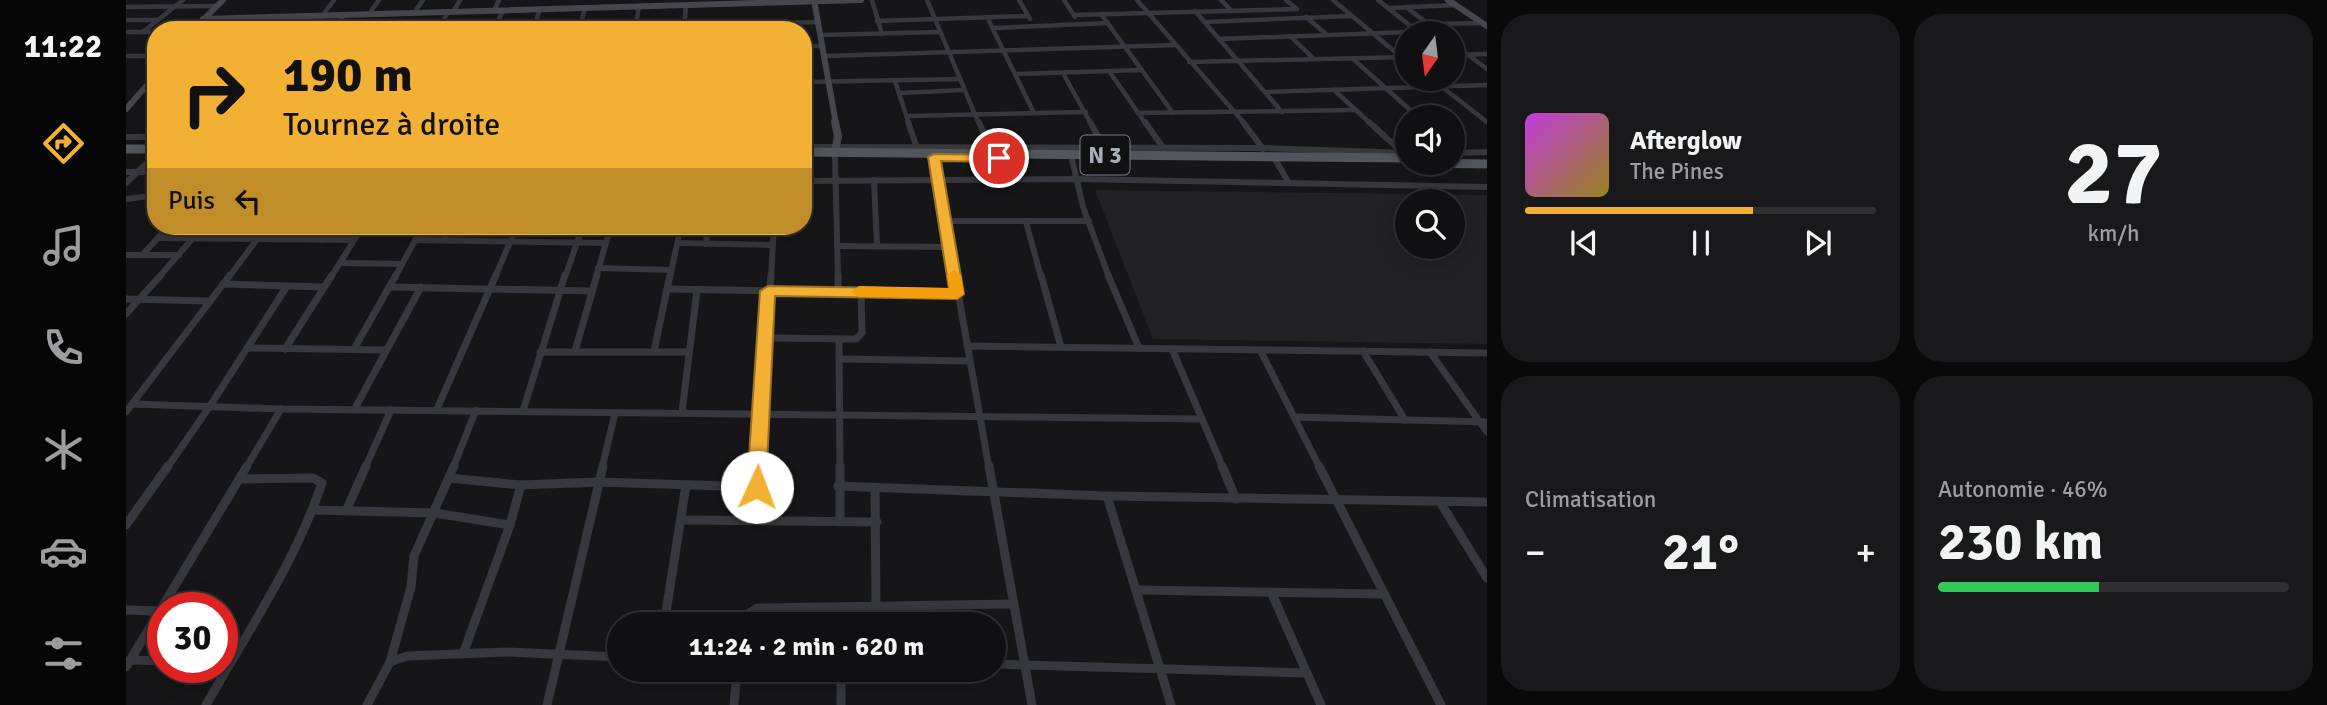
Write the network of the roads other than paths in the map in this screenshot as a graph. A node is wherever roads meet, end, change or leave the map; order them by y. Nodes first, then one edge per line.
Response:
1 (183, 0) edge
2 (223, 0) edge
3 (334, 0) edge
4 (379, 0) edge
5 (423, 0) edge
6 (460, 0) edge
7 (499, 0) edge
8 (553, 0) edge
9 (861, 0) edge
10 (872, 0) edge
11 (927, 0) edge
12 (1019, 0) edge
13 (1064, 0) edge
14 (1137, 0) edge
15 (1221, 0) edge
16 (1286, 0) edge
17 (1333, 0) edge
18 (1378, 0) edge
19 (1448, 0) edge
20 (814, 1) edge
21 (750, 2) edge
22 (635, 4) edge
23 (687, 5) junction
24 (1456, 5) junction
25 (175, 6) junction
26 (217, 6) junction
27 (126, 7) edge
28 (1406, 7) junction
29 (585, 8) junction
30 (1388, 8) junction
31 (540, 9) junction
32 (550, 9) junction
33 (1296, 9) junction
34 (503, 10) junction
35 (1231, 10) junction
36 (494, 11) junction
37 (1195, 11) junction
38 (450, 12) junction
39 (414, 13) junction
40 (1149, 13) junction
41 (369, 14) junction
42 (1101, 14) junction
43 (344, 15) junction
44 (1074, 15) junction
45 (322, 16) junction
46 (1028, 16) junction
47 (1352, 16) junction
48 (275, 17) junction
49 (987, 17) junction
50 (1307, 18) junction
51 (203, 19) joint
52 (936, 19) junction
53 (126, 20) edge
54 (158, 20) joint
55 (877, 20) junction
56 (272, 21) edge
57 (340, 21) edge
58 (444, 21) edge
59 (499, 21) edge
60 (536, 21) edge
61 (581, 21) edge
62 (686, 21) edge
63 (1405, 21) edge
64 (1424, 21) edge
65 (812, 22) edge
66 (818, 22) junction
67 (1204, 22) junction
68 (1108, 23) junction
69 (1079, 24) junction
70 (1465, 25) edge
71 (1484, 25) edge
72 (1034, 26) junction
73 (993, 28) junction
74 (147, 29) edge
75 (126, 32) edge
76 (143, 32) junction
77 (147, 32) edge
78 (940, 32) junction
79 (1395, 33) edge
80 (882, 34) junction
81 (1372, 34) junction
82 (821, 35) junction
83 (1326, 35) junction
84 (1290, 36) junction
85 (1219, 38) junction
86 (1175, 45) junction
87 (812, 46) edge
88 (823, 46) junction
89 (1125, 46) junction
90 (1003, 50) junction
91 (948, 52) junction
92 (1465, 52) edge
93 (1395, 53) edge
94 (1465, 54) edge
95 (1468, 54) junction
96 (1487, 54) edge
97 (126, 56) edge
98 (147, 56) edge
99 (824, 56) junction
100 (1395, 57) edge
101 (1352, 58) junction
102 (1314, 59) junction
103 (1189, 62) junction
104 (1240, 62) junction
105 (1487, 69) edge
106 (1142, 70) junction
107 (1109, 71) junction
108 (1063, 73) junction
109 (1015, 74) junction
110 (960, 79) junction
111 (895, 81) junction
112 (812, 82) edge
113 (830, 82) junction
114 (147, 84) edge
115 (1465, 85) edge
116 (1487, 85) edge
117 (1384, 88) junction
118 (1395, 88) edge
119 (964, 90) junction
120 (1334, 90) junction
121 (1447, 91) edge
122 (1266, 92) junction
123 (901, 93) junction
124 (129, 102) edge
125 (1404, 105) edge
126 (126, 109) edge
127 (1356, 110) junction
128 (1033, 111) junction
129 (1086, 112) junction
130 (1282, 112) junction
131 (1139, 113) junction
132 (1173, 113) junction
133 (1237, 113) junction
134 (1487, 113) edge
135 (974, 114) junction
136 (1476, 114) junction
137 (908, 116) junction
138 (1487, 122) edge
139 (126, 136) edge
140 (147, 137) edge
141 (126, 143) edge
142 (1395, 146) edge
143 (147, 147) edge
144 (917, 148) junction
145 (1163, 148) junction
146 (1262, 148) junction
147 (126, 149) edge
148 (147, 149) edge
149 (812, 151) edge
150 (835, 152) junction
151 (991, 152) junction
152 (1107, 152) junction
153 (1487, 152) edge
154 (933, 155) junction
155 (1395, 155) edge
156 (1465, 155) edge
157 (1168, 156) junction
158 (1395, 156) edge
159 (1465, 157) edge
160 (1072, 159) junction
161 (1272, 159) junction
162 (147, 160) edge
163 (1487, 161) edge
164 (1465, 162) edge
165 (126, 172) edge
166 (137, 172) junction
167 (147, 173) edge
168 (937, 179) junction
169 (1075, 179) junction
170 (836, 180) junction
171 (874, 180) junction
172 (812, 181) edge
173 (126, 183) edge
174 (1289, 183) junction
175 (1487, 187) edge
176 (147, 196) edge
177 (126, 199) edge
178 (1089, 221) junction
179 (946, 222) junction
180 (1026, 222) junction
181 (161, 235) edge
182 (260, 235) edge
183 (325, 235) edge
184 (357, 235) edge
185 (418, 235) edge
186 (446, 235) edge
187 (513, 235) edge
188 (579, 235) edge
189 (608, 235) edge
190 (679, 235) edge
191 (707, 235) edge
192 (773, 235) edge
193 (158, 238) junction
194 (193, 239) junction
195 (257, 239) junction
196 (321, 240) junction
197 (353, 240) junction
198 (415, 240) junction
199 (444, 240) junction
200 (510, 241) junction
201 (576, 243) junction
202 (606, 243) junction
203 (678, 243) junction
204 (706, 244) junction
205 (771, 245) junction
206 (837, 246) junction
207 (877, 246) junction
208 (950, 247) junction
209 (126, 255) edge
210 (142, 255) junction
211 (179, 255) junction
212 (340, 262) junction
213 (402, 264) junction
214 (598, 268) junction
215 (671, 270) junction
216 (223, 284) junction
217 (288, 286) junction
218 (389, 286) junction
219 (324, 287) junction
220 (421, 287) junction
221 (667, 289) junction
222 (697, 289) junction
223 (490, 290) junction
224 (591, 291) junction
225 (768, 291) junction
226 (838, 291) junction
227 (559, 292) junction
228 (861, 292) junction
229 (957, 294) junction
230 (126, 299) edge
231 (139, 299) junction
232 (208, 302) junction
233 (126, 314) edge
234 (766, 338) junction
235 (839, 340) junction
236 (967, 346) junction
237 (1060, 347) junction
238 (248, 348) junction
239 (1139, 348) junction
240 (285, 349) junction
241 (355, 349) junction
242 (1172, 349) junction
243 (386, 350) junction
244 (1260, 350) junction
245 (575, 351) junction
246 (654, 351) junction
247 (1363, 351) junction
248 (540, 352) junction
249 (688, 352) junction
250 (1430, 352) junction
251 (1487, 353) edge
252 (839, 359) junction
253 (970, 361) junction
254 (132, 404) junction
255 (210, 406) junction
256 (281, 409) junction
257 (437, 409) junction
258 (354, 410) junction
259 (391, 410) junction
260 (476, 410) junction
261 (523, 411) junction
262 (126, 412) edge
263 (682, 412) junction
264 (615, 413) junction
265 (760, 414) junction
266 (839, 416) junction
267 (1294, 417) junction
268 (980, 418) junction
269 (1202, 419) junction
270 (1405, 420) junction
271 (1483, 421) edge
272 (1487, 432) edge
273 (240, 478) junction
274 (449, 478) junction
275 (600, 482) junction
276 (521, 485) junction
277 (686, 485) junction
278 (838, 486) junction
279 (757, 487) junction
280 (875, 488) junction
281 (993, 491) junction
282 (1107, 496) junction
283 (1236, 499) junction
284 (1337, 500) junction
285 (1440, 502) junction
286 (1487, 502) edge
287 (313, 510) junction
288 (346, 511) junction
289 (435, 513) junction
290 (681, 520) junction
291 (755, 520) junction
292 (840, 522) junction
293 (877, 522) junction
294 (126, 525) edge
295 (510, 525) junction
296 (1487, 578) edge
297 (1137, 590) junction
298 (171, 592) edge
299 (1272, 594) junction
300 (1384, 594) junction
301 (1013, 604) junction
302 (876, 605) junction
303 (126, 610) edge
304 (147, 611) edge
305 (666, 612) edge
306 (751, 612) edge
307 (874, 612) edge
308 (147, 632) edge
309 (238, 643) edge
310 (463, 654) junction
311 (559, 656) junction
312 (607, 657) edge
313 (147, 662) edge
314 (390, 662) junction
315 (128, 664) edge
316 (1006, 665) edge
317 (1025, 666) junction
318 (1161, 670) junction
319 (1307, 673) junction
320 (736, 682) edge
321 (841, 682) edge
322 (216, 683) edge
323 (206, 705) edge
324 (367, 705) edge
325 (547, 705) edge
326 (734, 705) edge
327 (841, 705) edge
328 (1032, 705) edge
329 (1171, 705) edge
330 (1321, 705) edge
331 (1441, 705) edge

1 - 25 street
2 - 26 street
3 - 45 street
4 - 41 street
5 - 39 street
6 - 38 street
7 - 36 street
8 - 32 street
9 - 20 street
10 - 55 street
11 - 52 street
12 - 46 street
13 - 44 street
14 - 40 street
15 - 35 street
16 - 33 street
17 - 47 street
18 - 30 street
19 - 24 street
20 - 21 street
20 - 66 street
21 - 23 street
22 - 23 street
22 - 29 street
23 - 62 street
24 - 28 street
24 - 71 street
25 - 26 street
25 - 27 street
25 - 54 street
26 - 51 street
28 - 30 street
28 - 64 street
29 - 32 street
29 - 61 street
30 - 63 street
31 - 32 street
31 - 34 street
31 - 60 street
33 - 35 street
33 - 50 street
34 - 36 street
34 - 59 street
35 - 37 street
36 - 38 street
37 - 40 street
37 - 67 street
38 - 39 street
38 - 58 street
39 - 41 street
40 - 42 street
40 - 86 street
41 - 43 street
42 - 44 street
42 - 68 street
43 - 45 street
43 - 57 street
44 - 69 street
45 - 48 street
46 - 49 street
46 - 72 street
47 - 50 street
47 - 81 street
48 - 51 street
48 - 56 street
49 - 52 street
49 - 73 street
50 - 67 street
50 - 83 street
52 - 55 street
52 - 78 street
53 - 54 street
55 - 80 street
65 - 66 street
66 - 82 street
67 - 85 street
68 - 69 street
68 - 89 street
69 - 72 street
70 - 71 street
72 - 73 street
73 - 90 street
74 - 76 street
75 - 76 street
76 - 77 street
78 - 80 street
78 - 91 street
79 - 81 street
80 - 82 street
81 - 83 street
81 - 93 street
82 - 88 street
83 - 84 street
84 - 85 street
84 - 102 street
85 - 104 street
86 - 89 street
86 - 103 street
87 - 88 street
88 - 99 street
89 - 90 street
89 - 106 street
90 - 91 street
90 - 109 street
91 - 99 street
91 - 110 street
92 - 95 street
94 - 95 street
95 - 96 street
95 - 105 street
97 - 98 street
99 - 113 street
100 - 101 street
101 - 102 street
101 - 117 street
102 - 104 street
103 - 104 street
103 - 133 street
104 - 122 street
106 - 107 street
106 - 132 street
107 - 108 street
107 - 131 street
108 - 109 street
108 - 129 street
109 - 128 street
110 - 111 street
110 - 119 street
111 - 113 street
111 - 123 street
112 - 113 street
113 - 150 street
114 - 124 street
115 - 116 street
117 - 118 street
117 - 120 street
117 - 125 street
119 - 123 street
119 - 135 street
120 - 122 street
120 - 127 street
121 - 136 street
122 - 130 street
123 - 137 street
124 - 126 street
127 - 130 street
127 - 142 street
128 - 129 street
128 - 135 street
129 - 152 street
130 - 133 street
131 - 132 street
131 - 145 street
132 - 133 street
133 - 146 street
134 - 136 street
135 - 137 street
135 - 151 street
136 - 138 street
137 - 144 street
139 - 140 street
141 - 143 main road
144 - 150 street
144 - 151 street
145 - 146 street
145 - 152 street
145 - 157 street
146 - 155 street
146 - 161 street
147 - 148 main road
149 - 150 main road, N 3
150 - 154 main road, N 3
150 - 170 street
151 - 152 main road, N 3
151 - 154 main road, N 3
152 - 157 main road, N 3
153 - 156 street
154 - 160 main road, N 3
154 - 168 street
157 - 161 main road, N 3
158 - 161 main road, N 3
159 - 163 main road
160 - 161 main road, N 3
160 - 169 street
161 - 174 street
162 - 166 street
163 - 164 main road
165 - 166 street
166 - 167 street
166 - 173 street
168 - 169 street
168 - 171 street
168 - 179 street
169 - 174 street
169 - 178 street
170 - 171 street
170 - 172 street
170 - 206 street
171 - 207 street
174 - 175 street
176 - 177 street
178 - 180 street
178 - 239 street
179 - 180 street
179 - 208 street
180 - 237 street
181 - 193 street
182 - 195 street
183 - 196 street
184 - 197 street
185 - 198 street
186 - 199 street
187 - 200 street
188 - 201 street
189 - 202 street
190 - 203 street
191 - 204 street
192 - 205 street
193 - 194 street
193 - 210 street
194 - 195 street
194 - 211 street
195 - 196 street
195 - 216 street
196 - 197 street
197 - 212 street
198 - 199 street
198 - 213 street
199 - 200 street
200 - 201 street
200 - 223 street
201 - 202 street
201 - 227 street
202 - 214 street
203 - 204 street
203 - 215 street
204 - 205 street
205 - 225 street
206 - 207 street
206 - 226 street
207 - 208 street
208 - 229 street
209 - 210 street
210 - 211 street
211 - 231 street
212 - 213 street
212 - 219 street
213 - 218 street
214 - 215 street
214 - 224 street
215 - 221 street
216 - 217 street
216 - 232 street
217 - 219 street
217 - 238 street
218 - 220 street
218 - 241 street
219 - 240 street
220 - 223 street
220 - 243 street
221 - 222 street
221 - 246 street
222 - 225 street
222 - 249 street
223 - 227 street
223 - 257 street
224 - 227 street
224 - 245 street
225 - 226 street
225 - 234 street
226 - 228 street
227 - 248 street
228 - 229 street
228 - 235 street
229 - 236 street
230 - 231 street
231 - 232 street
231 - 233 street
232 - 254 street
234 - 235 street
234 - 265 street
235 - 252 street
236 - 237 street
236 - 253 street
237 - 239 street
238 - 240 street
238 - 255 street
239 - 242 street
240 - 241 street
241 - 243 street
242 - 244 street
242 - 269 street
243 - 258 street
244 - 247 street
244 - 267 street
245 - 246 street
245 - 248 street
246 - 249 street
247 - 250 street
247 - 270 street
248 - 261 street
249 - 263 street
250 - 251 street
250 - 271 street
252 - 253 street
252 - 266 street
253 - 268 street
254 - 255 street
254 - 262 street
255 - 256 street
255 - 294 street
256 - 258 street
256 - 273 street
257 - 259 street
257 - 260 street
258 - 259 street
259 - 288 street
260 - 261 street
260 - 274 street
261 - 264 street
263 - 264 street
263 - 265 street
264 - 275 street
265 - 266 street
265 - 279 street
266 - 268 street
266 - 278 street
267 - 270 street
267 - 284 street
268 - 269 street
268 - 281 street
269 - 283 street
270 - 271 street
271 - 272 street
273 - 287 street
273 - 298 street
274 - 276 street
274 - 289 street
275 - 276 street
275 - 277 street
275 - 311 street
276 - 295 street
277 - 279 street
277 - 290 street
278 - 280 street
278 - 292 street
279 - 291 street
280 - 281 street
280 - 293 street
281 - 282 street
281 - 301 street
282 - 283 street
282 - 297 street
283 - 284 street
284 - 285 street
284 - 300 street
285 - 286 street
285 - 296 street
287 - 288 street
287 - 309 street
288 - 289 street
289 - 295 street
289 - 314 street
290 - 291 street
290 - 305 street
291 - 292 street
292 - 293 street
293 - 302 street
295 - 310 street
297 - 299 street
297 - 318 street
299 - 300 street
299 - 319 street
300 - 331 street
301 - 302 street
301 - 317 street
302 - 306 street
302 - 307 street
303 - 304 street
308 - 315 street
310 - 311 street
310 - 314 street
311 - 312 street
311 - 325 street
313 - 315 street
314 - 324 street
316 - 317 street
317 - 318 street
317 - 328 street
318 - 319 street
318 - 329 street
319 - 330 street
320 - 326 street
321 - 327 street
322 - 323 street

